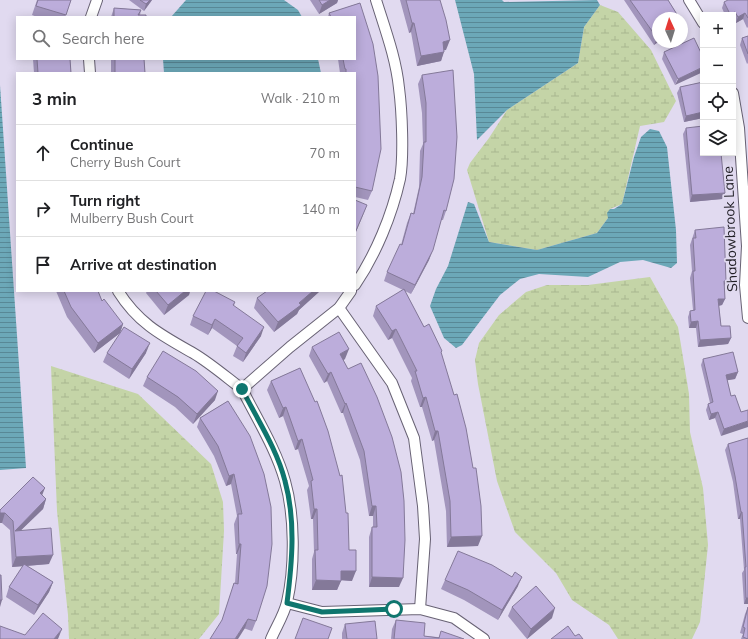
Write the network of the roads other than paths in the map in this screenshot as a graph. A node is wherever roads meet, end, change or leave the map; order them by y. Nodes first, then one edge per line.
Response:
1 (97, 0) edge
2 (376, 0) edge
3 (689, 0) edge
4 (91, 16) edge
5 (700, 18) edge
6 (89, 60) edge
7 (90, 72) edge
8 (736, 110) edge
9 (356, 283) edge
10 (119, 292) edge
11 (350, 292) edge
12 (339, 308) junction
13 (748, 318) edge
14 (242, 389) junction
15 (287, 603) junction
16 (420, 609) junction
17 (271, 639) edge
18 (484, 639) edge

1 - 4 street
2 - 9 street
3 - 5 street
6 - 7 street
8 - 13 street, Shadowbrook Lane
10 - 14 street
11 - 12 street
12 - 14 street
12 - 16 street
14 - 15 street
15 - 16 street
15 - 17 street
16 - 18 street

